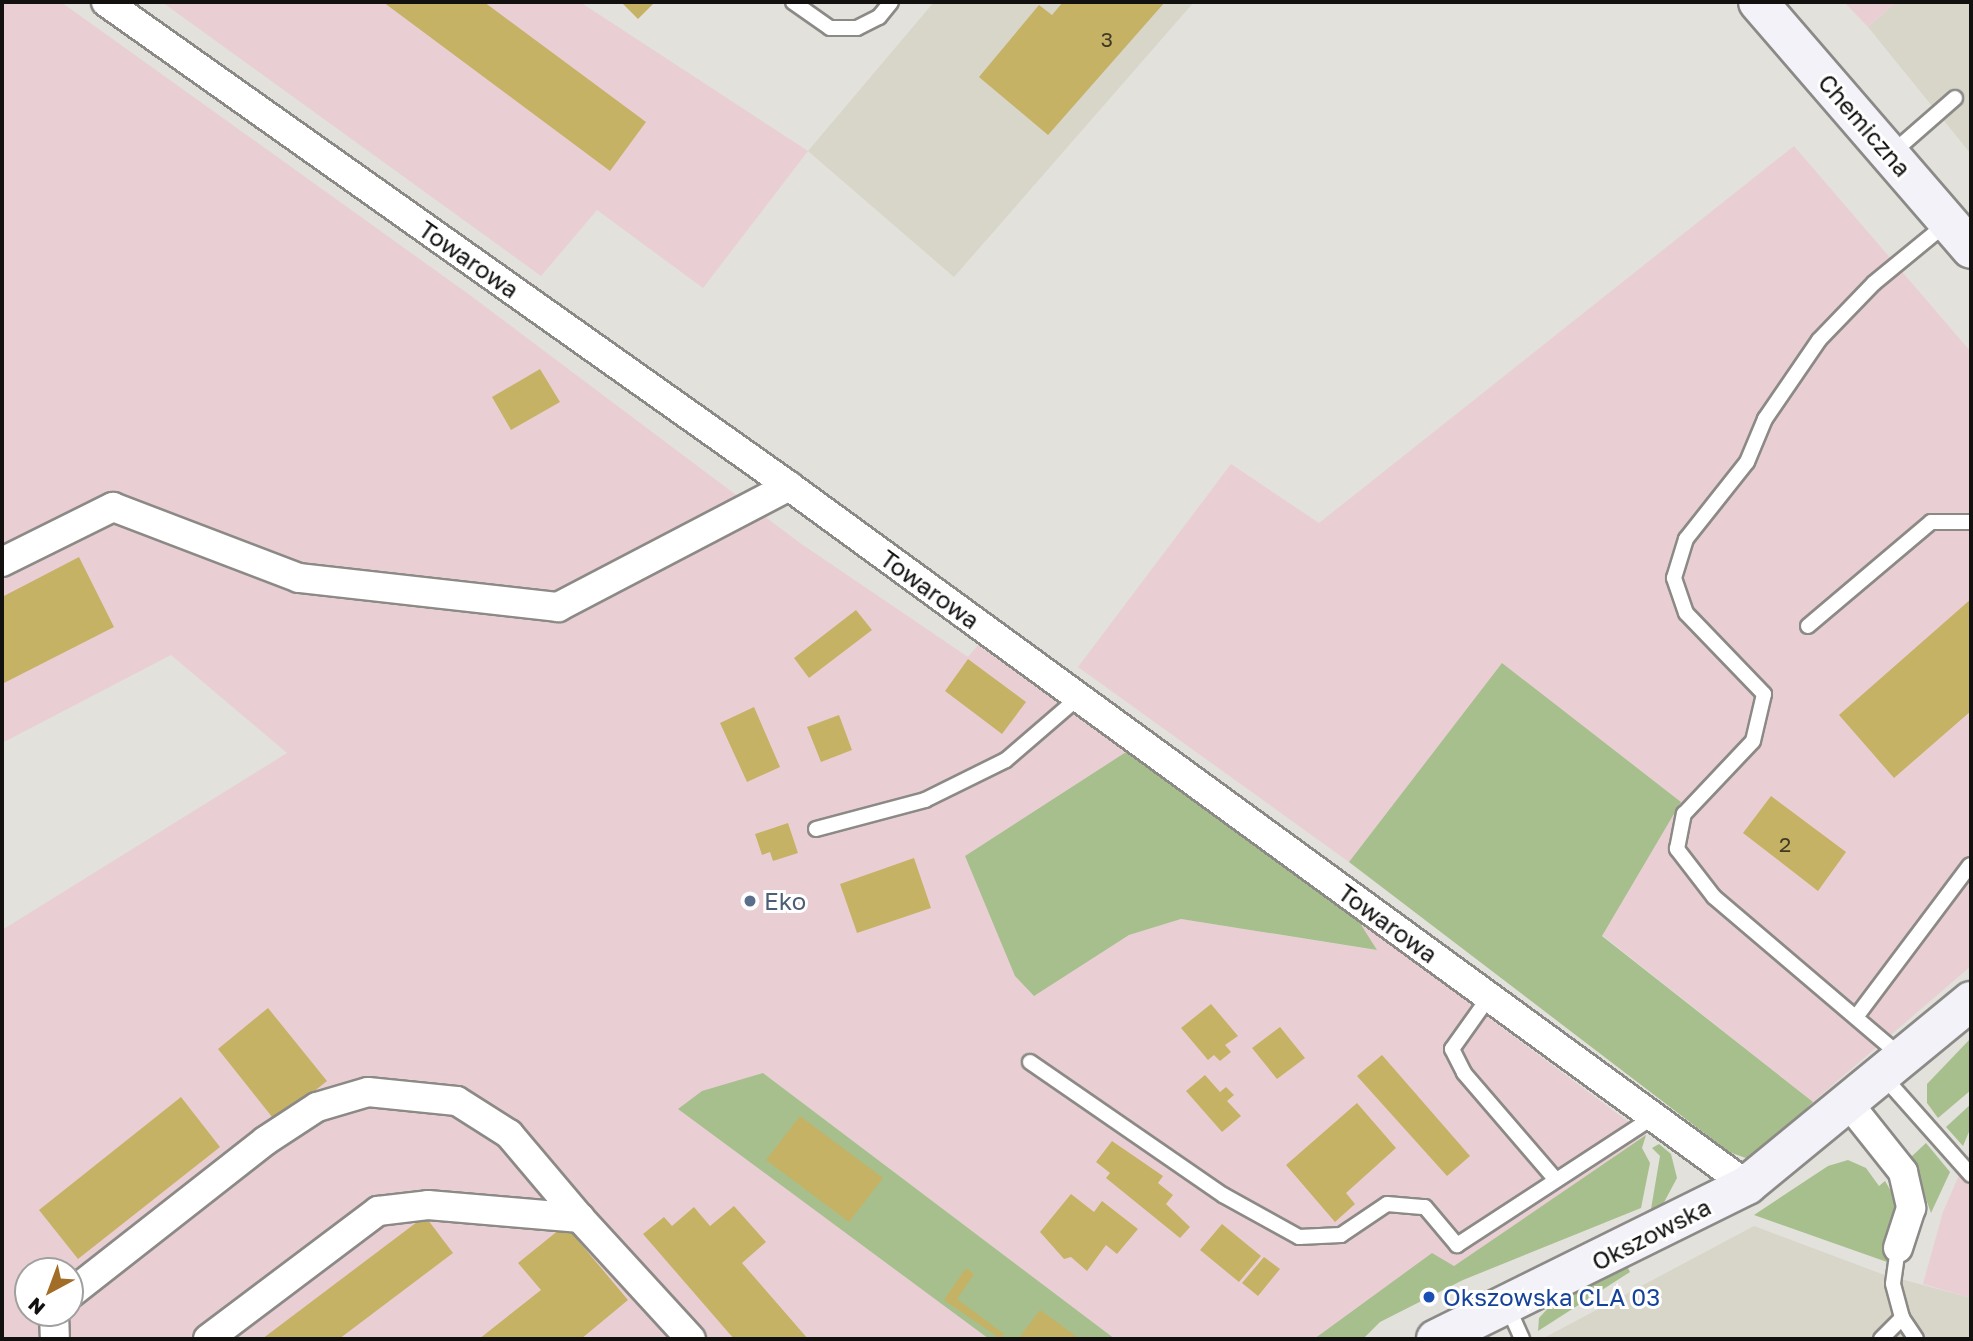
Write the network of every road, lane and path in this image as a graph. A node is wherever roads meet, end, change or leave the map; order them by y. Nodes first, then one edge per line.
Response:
1 (106, 2) edge
2 (793, 2) edge
3 (891, 2) edge
4 (1758, 2) edge
5 (1955, 98) dead end
6 (1890, 155) junction
7 (1960, 236) edge
8 (789, 486) junction
9 (1971, 522) edge
10 (2, 562) edge
11 (1808, 626) dead end
12 (1079, 697) junction
13 (816, 828) dead end
14 (1970, 865) edge
15 (1489, 997) junction
16 (1971, 1001) edge
17 (1856, 1017) junction
18 (1030, 1062) dead end
19 (1894, 1067) junction
20 (1849, 1104) junction
21 (1653, 1117) junction
22 (1971, 1175) edge
23 (1556, 1180) junction
24 (1747, 1185) junction
25 (580, 1218) junction
26 (1898, 1248) joint
27 (84, 1283) edge
28 (1507, 1305) junction
29 (1902, 1318) junction
30 (208, 1339) edge
31 (691, 1339) edge
32 (1436, 1339) edge
33 (1522, 1339) edge
34 (1881, 1339) edge
35 (1916, 1339) edge

1 - 8 street, Towarowa
2 - 3 lane
4 - 6 main road, Chemiczna
5 - 6 lane
6 - 7 main road, Chemiczna
7 - 17 lane
8 - 10 street
8 - 12 street, Towarowa
9 - 11 lane
12 - 13 lane
12 - 15 street, Towarowa
14 - 17 lane
15 - 21 street, Towarowa
15 - 23 lane
16 - 19 main road, Okszowska
17 - 19 lane
18 - 23 lane
19 - 20 main road, Okszowska
19 - 22 lane
20 - 24 main road, Okszowska
20 - 26 street
21 - 23 lane
21 - 24 street, Towarowa
24 - 28 main road, Okszowska
25 - 27 street
25 - 30 street
25 - 31 street
26 - 29 lane
28 - 32 main road, Okszowska
28 - 33 lane
29 - 34 lane
29 - 35 lane

